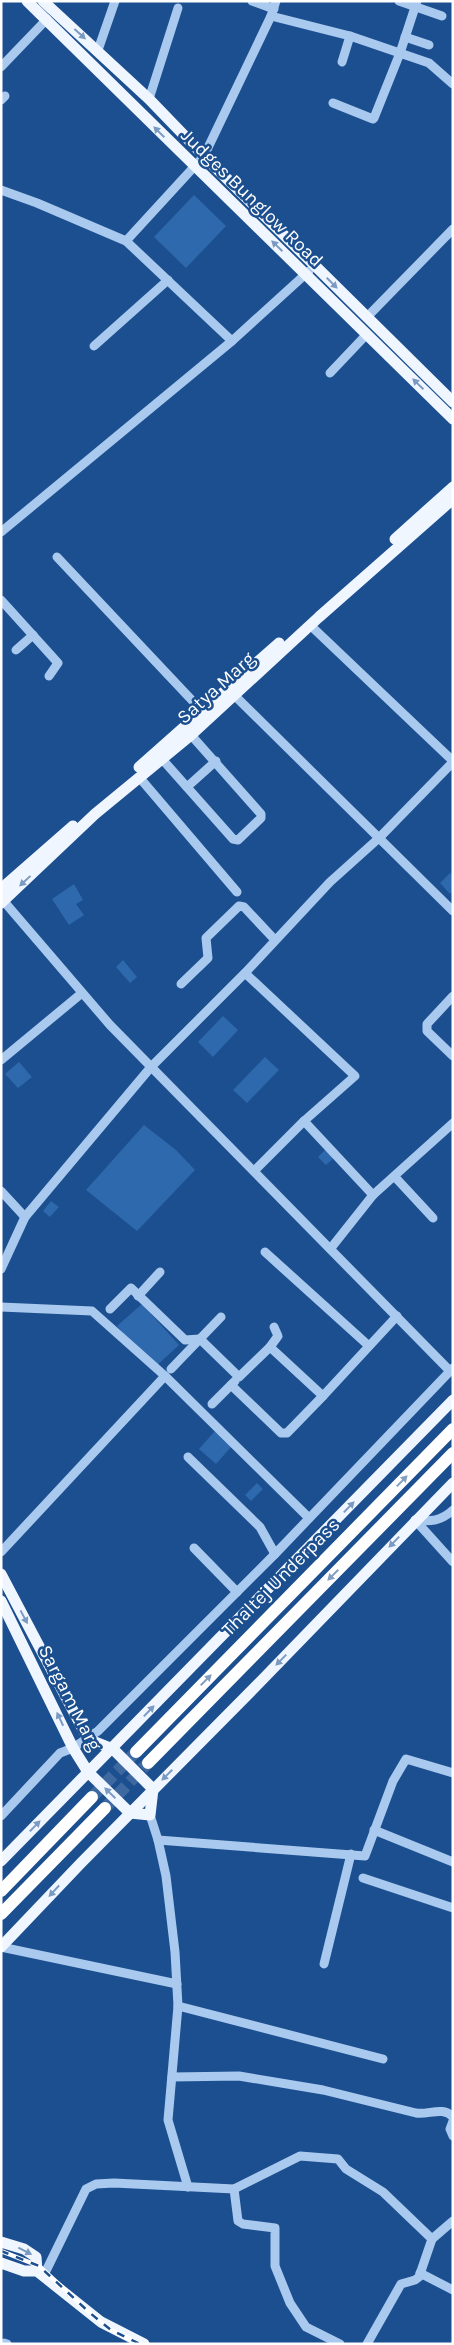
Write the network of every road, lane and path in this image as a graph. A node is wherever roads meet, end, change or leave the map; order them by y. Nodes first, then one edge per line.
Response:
1 (27, 1) edge
2 (43, 1) edge
3 (115, 1) edge
4 (252, 1) edge
5 (399, 1) edge
6 (416, 4) edge
7 (178, 8) dead end
8 (274, 9) edge
9 (442, 16) dead end
10 (46, 19) junction
11 (350, 36) junction
12 (406, 37) junction
13 (429, 45) dead end
14 (98, 50) junction
15 (400, 53) junction
16 (342, 62) dead end
17 (1, 67) edge
18 (452, 79) edge
19 (149, 99) junction
20 (333, 103) dead end
21 (204, 156) junction
22 (194, 166) junction
23 (1, 190) edge
24 (453, 230) edge
25 (126, 241) junction
26 (315, 266) junction
27 (306, 275) junction
28 (168, 280) junction
29 (367, 317) junction
30 (367, 334) junction
31 (232, 341) junction
32 (94, 346) dead end
33 (330, 374) dead end
34 (453, 402) edge
35 (453, 419) edge
36 (453, 488) edge
37 (453, 498) edge
38 (1, 532) edge
39 (57, 558) dead end
40 (374, 564) junction
41 (3, 605) edge
42 (310, 625) junction
43 (33, 635) junction
44 (16, 650) dead end
45 (50, 676) dead end
46 (231, 692) junction
47 (203, 712) junction
48 (191, 735) junction
49 (162, 759) junction
50 (216, 761) junction
51 (453, 761) edge
52 (139, 777) junction
53 (187, 787) junction
54 (378, 838) junction
55 (237, 892) dead end
56 (2, 898) edge
57 (451, 907) edge
58 (275, 940) junction
59 (246, 973) junction
60 (181, 984) dead end
61 (82, 993) junction
62 (451, 1001) edge
63 (453, 1056) edge
64 (1, 1060) edge
65 (151, 1067) junction
66 (304, 1120) junction
67 (453, 1123) edge
68 (254, 1171) junction
69 (395, 1177) junction
70 (1, 1191) edge
71 (373, 1195) junction
72 (25, 1217) junction
73 (433, 1218) dead end
74 (331, 1248) junction
75 (265, 1252) dead end
76 (1, 1269) edge
77 (160, 1272) dead end
78 (138, 1296) junction
79 (1, 1307) edge
80 (110, 1309) dead end
81 (398, 1316) junction
82 (221, 1317) dead end
83 (274, 1327) dead end
84 (200, 1339) junction
85 (270, 1346) junction
86 (369, 1346) junction
87 (451, 1369) edge
88 (168, 1373) junction
89 (239, 1377) junction
90 (231, 1385) junction
91 (323, 1396) junction
92 (453, 1400) edge
93 (212, 1404) dead end
94 (453, 1429) edge
95 (453, 1453) edge
96 (188, 1457) dead end
97 (453, 1483) edge
98 (453, 1510) edge
99 (309, 1518) junction
100 (415, 1520) junction
101 (194, 1548) dead end
102 (1, 1552) edge
103 (274, 1554) junction
104 (453, 1562) edge
105 (1, 1574) edge
106 (237, 1592) junction
107 (1, 1601) edge
108 (88, 1739) junction
109 (74, 1748) junction
110 (113, 1749) junction
111 (136, 1752) tunnel mouth
112 (148, 1763) tunnel mouth
113 (88, 1772) junction
114 (453, 1773) edge
115 (153, 1789) junction
116 (92, 1797) tunnel mouth
117 (104, 1808) tunnel mouth
118 (130, 1813) junction
119 (150, 1815) junction
120 (1, 1816) edge
121 (374, 1830) junction
122 (158, 1840) junction
123 (351, 1854) junction
124 (1, 1862) edge
125 (453, 1862) edge
126 (363, 1878) dead end
127 (1, 1891) edge
128 (453, 1908) edge
129 (1, 1914) edge
130 (1, 1947) edge
131 (324, 1964) dead end
132 (177, 1984) junction
133 (178, 2006) junction
134 (383, 2059) dead end
135 (172, 2077) junction
136 (453, 2117) edge
137 (453, 2121) edge
138 (453, 2136) edge
139 (188, 2187) junction
140 (234, 2190) junction
141 (453, 2221) edge
142 (432, 2240) junction
143 (1, 2242) edge
144 (1, 2263) edge
145 (40, 2273) junction
146 (420, 2273) junction
147 (453, 2290) edge
148 (144, 2344) edge
149 (340, 2344) edge
150 (366, 2344) edge

1 - 10 main road, Judges Bunglow Road
2 -> 14 main road, Judges Bunglow Road
3 - 14 street
4 - 8 street
5 - 6 street
6 - 9 street
6 - 12 street
7 - 19 street
8 - 11 street
8 - 21 street
10 - 17 street
22 -> 10 main road, Judges Bunglow Road
11 - 15 street
11 - 16 street
12 - 13 street
12 - 15 street
14 - 19 main road, Judges Bunglow Road
15 - 18 street
15 - 20 street
19 - 21 main road, Judges Bunglow Road
21 - 22 street
21 - 26 main road, Judges Bunglow Road
22 - 25 street
27 -> 22 main road, Judges Bunglow Road
23 - 25 street
24 - 29 street
25 - 28 street
26 - 27 street
26 -> 29 main road, Judges Bunglow Road
27 - 30 main road, Judges Bunglow Road
27 - 31 street
28 - 31 street
28 - 32 street
29 - 34 main road, Judges Bunglow Road
30 - 33 street
35 -> 30 main road, Judges Bunglow Road
31 - 38 street
36 - 40 main road, Satya Marg
37 - 40 main road, Satya Marg
39 - 47 street
40 - 42 main road, Satya Marg
40 - 46 main road, Satya Marg
41 - 43 street
42 - 46 main road, Satya Marg
42 - 51 street
43 - 44 street
43 - 45 street
46 - 47 main road, Satya Marg
46 - 48 main road, Satya Marg
46 - 54 street
47 - 56 main road, Satya Marg
48 - 49 main road, Satya Marg
48 - 50 street
49 - 52 main road, Satya Marg
49 - 53 street
50 - 53 street
50 - 53 street
51 - 54 street
52 - 55 street
52 -> 56 main road, Satya Marg
54 - 57 street
54 - 58 street
56 - 61 street
58 - 59 street
58 - 60 street
59 - 65 street
59 - 66 street
61 - 64 street
61 - 65 street
62 - 63 street
65 - 68 street
65 - 72 street
66 - 68 street
66 - 71 street
67 - 69 street
68 - 74 street
69 - 71 street
69 - 73 street
70 - 72 street
71 - 74 street
72 - 76 street
74 - 81 street
75 - 86 street
77 - 78 street
78 - 80 street
78 - 84 street
79 - 88 street
81 - 86 street
81 - 87 street
82 - 84 street
83 - 85 street
84 - 88 street
84 - 89 street
85 - 89 street
85 - 91 street
86 - 91 street
87 - 99 street
88 - 99 street
88 - 102 street
89 - 90 street
90 - 91 street
90 - 93 street
110 -> 92 main road
111 -> 94 highway, Thaltej Underpass
95 -> 112 highway, Thaltej Underpass
96 - 103 street
97 - 100 main road
98 - 100 street
99 - 103 street
100 - 104 street
100 -> 115 main road
101 - 106 street
103 - 106 street
105 -> 108 main road, Sargam Marg
106 - 108 street
109 -> 107 main road, Sargam Marg
108 - 109 street
108 - 110 main road, Sargam Marg
109 - 113 main road, Sargam Marg
109 - 120 street
110 - 113 main road
110 - 115 main road, Sargam Marg
118 -> 113 main road, Sargam Marg
124 -> 113 main road
114 - 121 street
115 - 118 main road
115 - 119 main road
116 - 127 highway
117 - 129 highway
118 - 119 main road
118 -> 130 main road
119 - 122 street
121 - 123 street
121 - 125 street
122 - 123 street
122 - 132 street
123 - 131 street
126 - 128 street
130 - 132 street
132 - 133 street
133 - 134 street
133 - 135 street
135 - 136 street
135 - 139 street
137 - 138 street
139 - 140 street
139 - 145 street
140 - 142 street
140 - 149 street
141 - 142 street
142 - 146 street
143 -> 145 main road
144 - 145 main road
145 - 148 main road
146 - 147 street
146 - 150 street

